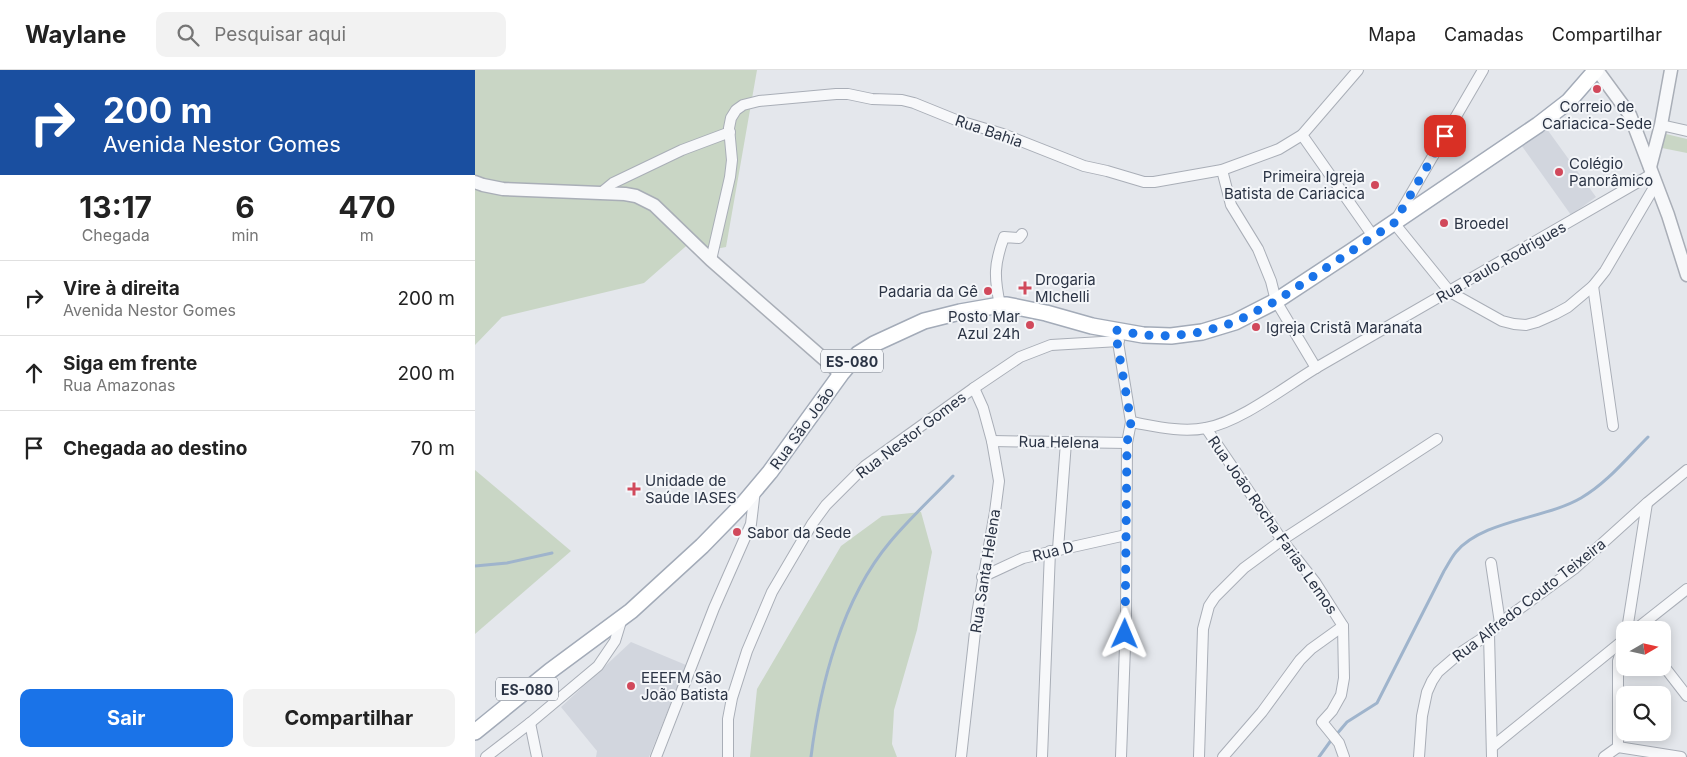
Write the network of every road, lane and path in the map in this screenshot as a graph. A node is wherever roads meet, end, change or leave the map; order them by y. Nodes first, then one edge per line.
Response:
1 (1358, 70) edge
2 (1483, 70) edge
3 (1597, 70) edge
4 (1671, 70) edge
5 (1635, 129) junction
6 (1660, 129) junction
7 (1687, 131) edge
8 (730, 132) junction
9 (1302, 135) junction
10 (1222, 170) junction
11 (1653, 175) junction
12 (475, 182) edge
13 (602, 192) junction
14 (1394, 223) junction
15 (1022, 234) dead end
16 (1373, 236) junction
17 (711, 260) junction
18 (1687, 274) edge
19 (1593, 286) junction
20 (1450, 292) junction
21 (1276, 301) junction
22 (1000, 305) junction
23 (1117, 336) junction
24 (1317, 368) junction
25 (841, 374) junction
26 (974, 388) junction
27 (1131, 422) junction
28 (1613, 426) dead end
29 (1206, 428) junction
30 (1437, 439) dead end
31 (992, 441) junction
32 (1066, 442) junction
33 (1127, 443) junction
34 (1687, 470) edge
35 (755, 490) junction
36 (1647, 503) junction
37 (1126, 535) junction
38 (1282, 540) junction
39 (1054, 550) junction
40 (1491, 563) dead end
41 (983, 577) junction
42 (1687, 589) edge
43 (622, 617) junction
44 (1628, 621) edge
45 (1646, 621) edge
46 (1500, 623) junction
47 (1343, 626) junction
48 (1489, 634) junction
49 (1616, 648) edge
50 (1618, 676) edge
51 (1671, 676) edge
52 (1686, 694) edge
53 (530, 723) junction
54 (475, 732) edge
55 (1617, 747) junction
56 (1492, 752) edge
57 (485, 757) edge
58 (537, 757) edge
59 (656, 757) edge
60 (728, 757) edge
61 (961, 757) edge
62 (1042, 757) edge
63 (1121, 757) edge
64 (1199, 757) edge
65 (1223, 757) edge
66 (1344, 757) edge
67 (1419, 757) edge
68 (1605, 757) edge
69 (1681, 757) edge

1 - 9 street, Rua Bahia
2 - 14 street
3 - 5 street
3 - 14 main road, ES-080
4 - 6 street
5 - 6 street
5 - 11 street
6 - 7 street
6 - 11 street
8 - 10 street, Rua Bahia
8 - 13 street
8 - 17 street, Rua Bahia
9 - 10 street, Rua Bahia
9 - 16 street
10 - 21 street
11 - 18 street
11 - 19 street
11 - 20 street, Rua Paulo Rodrigues
12 - 13 street
13 - 17 street
14 - 16 main road, ES-080
14 - 20 street
15 - 22 street
16 - 21 main road, ES-080
17 - 25 street
19 - 20 street
19 - 28 street
20 - 24 street, Rua Paulo Rodrigues
21 - 23 main road, ES-080
21 - 24 street
22 - 23 main road, Rua São João / ES-080
22 - 25 main road, Rua São João / ES-080
23 - 26 street, Rua Nestor Gomes
23 - 27 street
24 - 29 street, Rua Paulo Rodrigues
25 - 35 main road, Rua São João / ES-080
26 - 31 street, Rua Santa Helena
26 - 60 street, Rua Nestor Gomes
27 - 29 street, Rua Paulo Rodrigues
27 - 33 street
29 - 38 street, Rua João Rocha Farias Lemos
30 - 38 street
31 - 32 street, Rua Helena
31 - 41 street, Rua Santa Helena
32 - 33 street, Rua Helena
32 - 39 street
33 - 37 street
34 - 36 street, Rua Alfredo Couto Teixeira
35 - 43 main road, ES-080
35 - 59 street
36 - 44 street
36 - 46 street, Rua Alfredo Couto Teixeira
37 - 39 street, Rua D
37 - 63 street
38 - 47 street, Rua João Rocha Farias Lemos
38 - 64 street
39 - 41 street, Rua D
39 - 62 street
40 - 46 street
41 - 61 street, Rua Santa Helena
42 - 45 street
43 - 53 street
43 - 54 main road, ES-080
46 - 48 street, Rua Alfredo Couto Teixeira
47 - 65 street
47 - 66 street, Rua João Rocha Farias Lemos
48 - 56 street
48 - 67 street, Rua Alfredo Couto Teixeira
49 - 56 street
50 - 55 street
51 - 52 street
53 - 57 street
53 - 58 street
55 - 68 street
55 - 69 street

